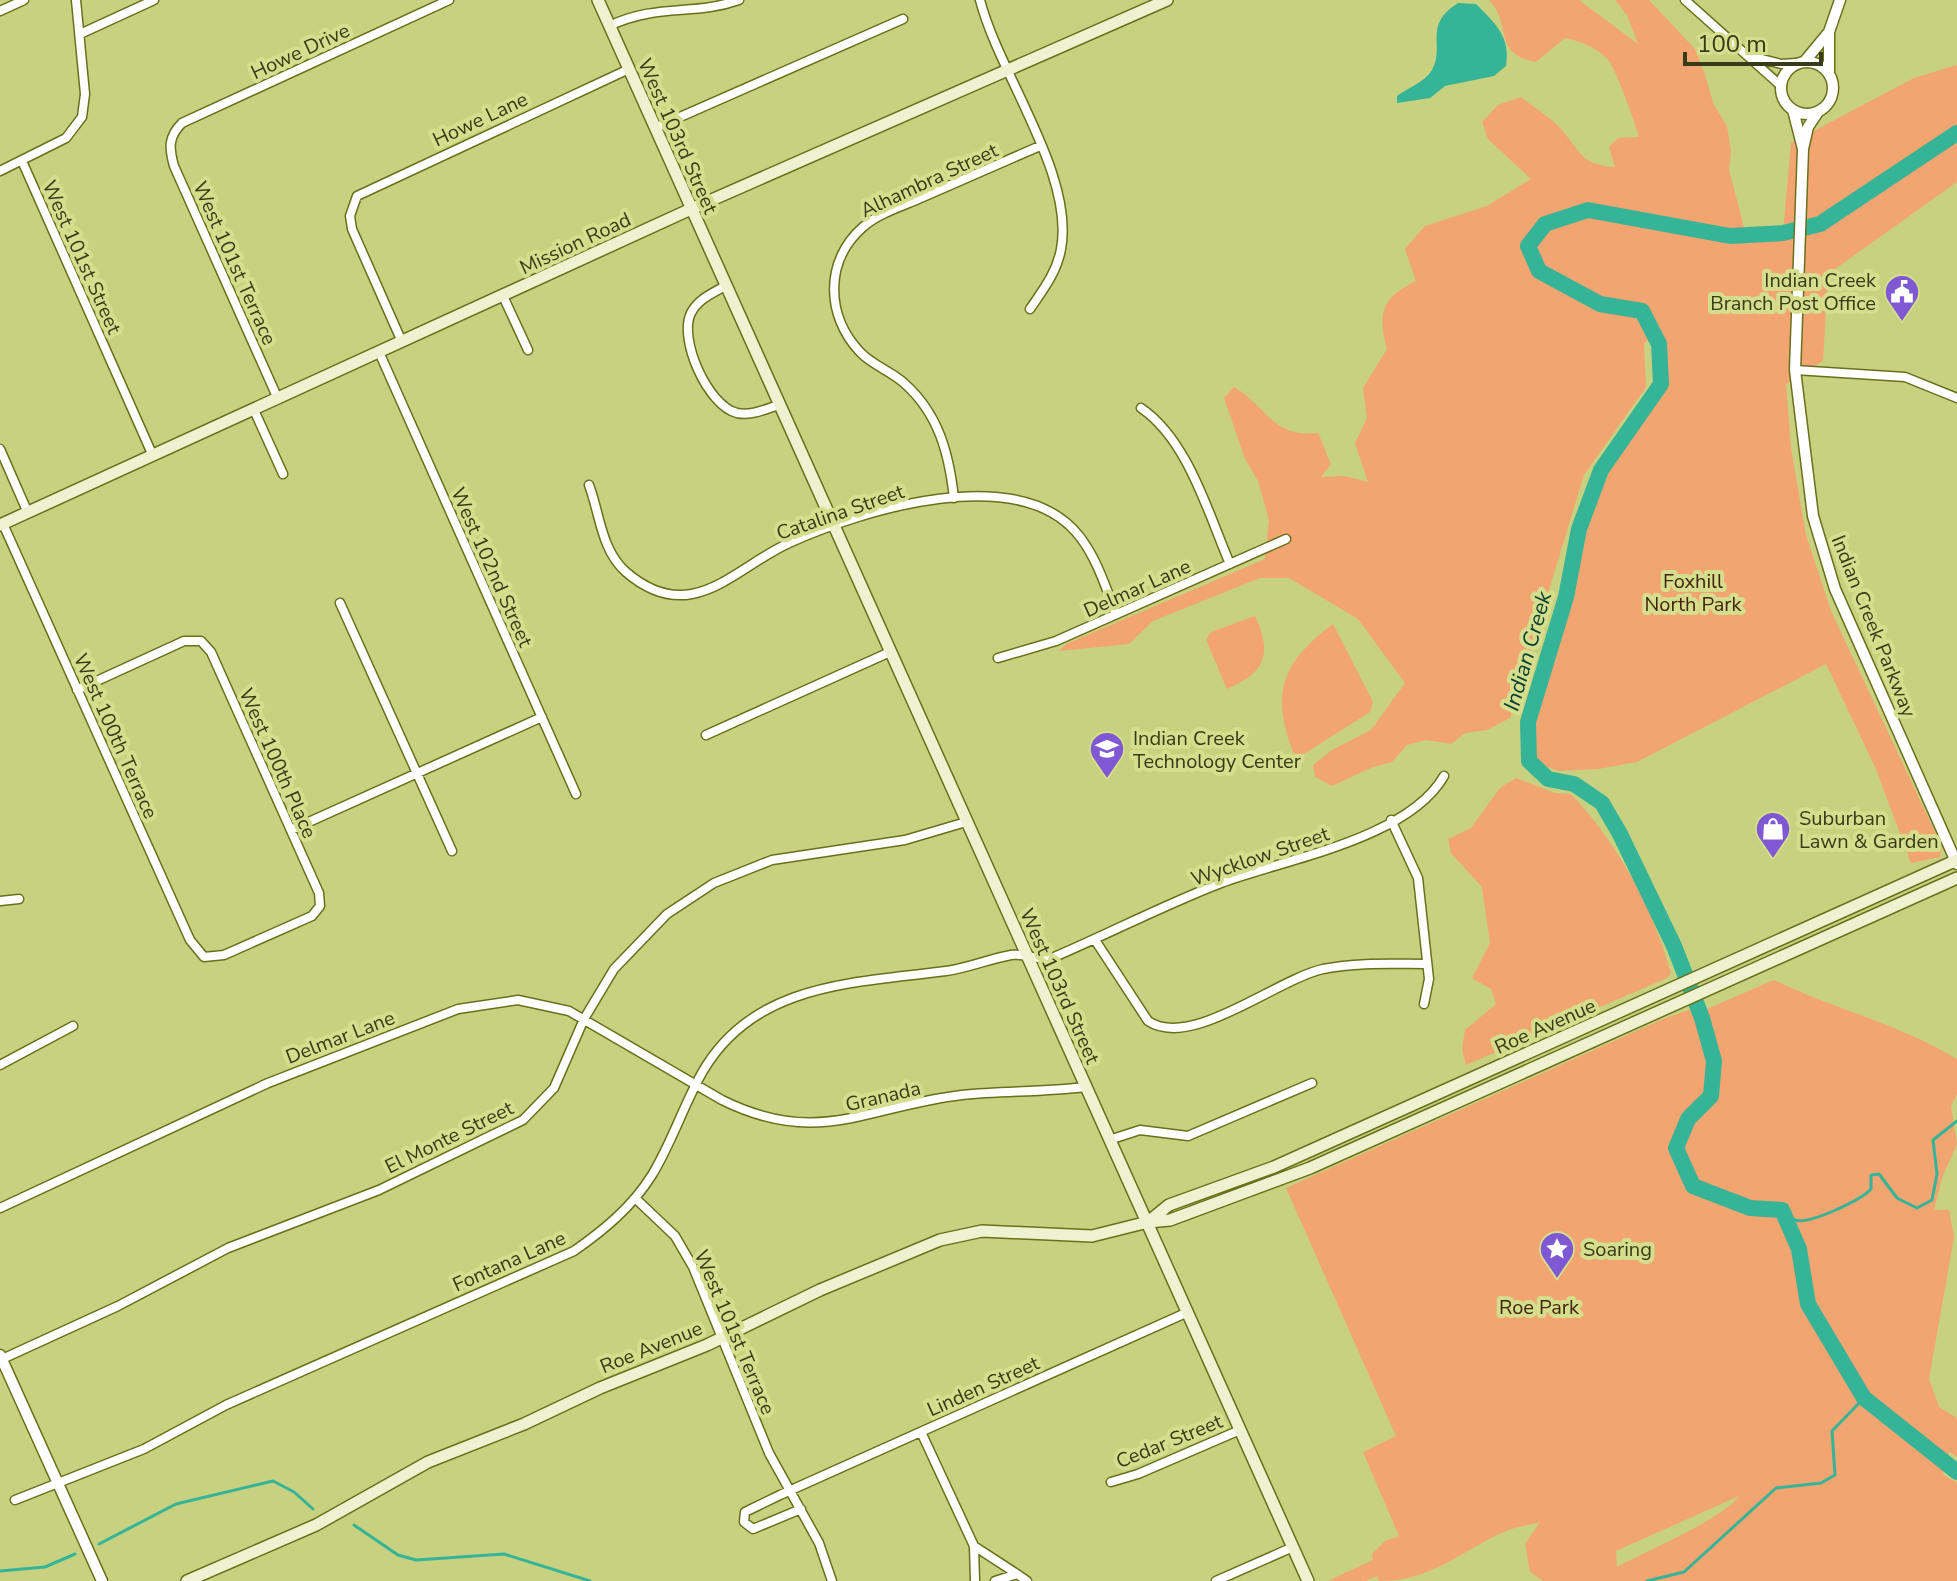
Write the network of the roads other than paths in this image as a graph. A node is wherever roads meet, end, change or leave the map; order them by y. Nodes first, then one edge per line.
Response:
1 (24, 0) edge
2 (76, 0) edge
3 (154, 0) edge
4 (449, 0) edge
5 (598, 0) edge
6 (739, 0) edge
7 (980, 0) edge
8 (1167, 0) edge
9 (1685, 0) edge
10 (1840, 0) edge
11 (0, 11) edge
12 (903, 19) dead end
13 (609, 26) junction
14 (1829, 32) junction
15 (80, 34) junction
16 (1749, 56) junction
17 (1800, 62) junction
18 (629, 69) junction
19 (1007, 71) junction
20 (1829, 72) junction
21 (1780, 85) junction
22 (1793, 110) junction
23 (1818, 112) junction
24 (655, 128) junction
25 (171, 139) joint
26 (1040, 146) junction
27 (1803, 149) junction
28 (22, 161) junction
29 (0, 171) edge
30 (691, 209) junction
31 (725, 286) junction
32 (503, 296) junction
33 (1030, 309) dead end
34 (402, 342) junction
35 (528, 350) dead end
36 (379, 352) junction
37 (1795, 370) junction
38 (1957, 398) edge
39 (278, 399) junction
40 (779, 405) junction
41 (1141, 408) dead end
42 (254, 410) junction
43 (0, 449) edge
44 (153, 456) junction
45 (283, 474) dead end
46 (589, 485) dead end
47 (954, 498) junction
48 (28, 513) junction
49 (1, 525) edge
50 (834, 527) junction
51 (1286, 539) dead end
52 (1230, 564) junction
53 (340, 603) dead end
54 (1116, 614) junction
55 (890, 652) junction
56 (998, 658) dead end
57 (77, 690) junction
58 (542, 717) junction
59 (706, 735) dead end
60 (417, 774) junction
61 (1444, 776) dead end
62 (576, 794) dead end
63 (1391, 820) junction
64 (966, 822) junction
65 (291, 830) junction
66 (452, 851) dead end
67 (1956, 862) edge
68 (1957, 878) edge
69 (19, 899) dead end
70 (0, 901) edge
71 (1095, 940) junction
72 (204, 957) joint
73 (1028, 958) junction
74 (1427, 964) junction
75 (1424, 1004) dead end
76 (584, 1019) junction
77 (73, 1026) dead end
78 (0, 1065) edge
79 (1479, 1075) junction
80 (1312, 1083) dead end
81 (696, 1084) junction
82 (1085, 1087) junction
83 (1482, 1091) junction
84 (1109, 1140) junction
85 (635, 1198) junction
86 (0, 1208) edge
87 (1148, 1222) junction
88 (1188, 1312) junction
89 (719, 1339) junction
90 (1, 1358) edge
91 (1240, 1430) junction
92 (921, 1432) junction
93 (1111, 1482) dead end
94 (58, 1484) junction
95 (791, 1490) junction
96 (15, 1500) dead end
97 (801, 1509) junction
98 (974, 1546) junction
99 (1293, 1547) junction
100 (1017, 1574) junction
101 (102, 1581) edge
102 (187, 1581) edge
103 (832, 1581) edge
104 (975, 1581) edge
105 (995, 1581) edge
106 (1027, 1581) edge
107 (1216, 1581) edge
108 (1308, 1581) edge

1 - 11 street
2 - 15 street, West 101st Street
3 - 15 street
4 - 25 street, Howe Drive
5 - 13 main road, West 103rd Street
6 - 13 street
7 - 19 street
8 - 19 main road, Mission Road
9 - 16 street
10 - 14 street
12 - 24 street
13 - 18 main road, West 103rd Street
14 - 17 street
14 - 20 street
15 - 28 street, West 101st Street
16 - 17 street
16 - 21 street
17 - 20 street
17 - 21 street
18 - 24 main road, West 103rd Street
18 - 34 street, Howe Lane
19 - 26 street
19 - 30 main road, Mission Road
20 - 23 street
21 - 22 street
22 - 23 street
22 - 27 street, Indian Creek Parkway
23 - 27 street, Indian Creek Parkway
24 - 30 main road, West 103rd Street
25 - 39 street, West 101st Terrace
26 - 33 street
26 - 47 street, Alhambra Street
27 - 37 street, Indian Creek Parkway
28 - 29 street
28 - 44 street, West 101st Street
30 - 31 main road, West 103rd Street
30 - 32 main road, Mission Road
31 - 40 main road, West 103rd Street
31 - 40 street
32 - 34 main road, Mission Road
32 - 35 street
34 - 36 main road, Mission Road
36 - 39 main road, Mission Road
36 - 58 street, West 102nd Street
37 - 38 street
37 - 67 street, Indian Creek Parkway
39 - 42 main road, Mission Road
40 - 50 main road, West 103rd Street
41 - 52 street
42 - 44 main road, Mission Road
42 - 45 street
43 - 48 street
44 - 48 main road, Mission Road
46 - 50 street, Catalina Street
47 - 50 street, Catalina Street
47 - 54 street, Catalina Street
48 - 49 main road, Mission Road
49 - 57 street, West 100th Terrace
50 - 55 main road, West 103rd Street
51 - 52 street, Delmar Lane
52 - 54 street, Delmar Lane
53 - 60 street
54 - 56 street, Delmar Lane
55 - 59 street
55 - 64 main road, West 103rd Street
57 - 65 street, West 100th Place
57 - 72 street, West 100th Terrace
58 - 60 street
58 - 62 street, West 102nd Street
60 - 65 street
60 - 66 street
61 - 63 street, Wycklow Street
63 - 71 street, Wycklow Street
63 - 74 street
64 - 73 main road, West 103rd Street
64 - 76 street, El Monte Street
65 - 72 street, West 100th Place
67 - 79 main road, Roe Avenue
68 - 83 main road, Roe Avenue
69 - 70 street
71 - 73 street, Wycklow Street
71 - 74 street
73 - 81 street, Fontana Lane
73 - 82 main road, West 103rd Street
74 - 75 street
76 - 81 street, Delmar Lane
76 - 86 street, Delmar Lane
76 - 90 street, El Monte Street
77 - 78 street
79 - 83 main road
79 - 87 main road, Roe Avenue
80 - 84 street
81 - 82 street, Granada
81 - 85 street, Fontana Lane
82 - 84 main road, West 103rd Street
83 - 87 main road, Roe Avenue
84 - 87 main road, West 103rd Street
85 - 89 street, West 101st Terrace
85 - 94 street, Fontana Lane
87 - 88 main road, West 103rd Street
87 - 89 main road, Roe Avenue
88 - 91 main road, West 103rd Street
88 - 92 street, Linden Street
89 - 95 street, West 101st Terrace
89 - 102 main road, Roe Avenue
90 - 94 street
91 - 93 street, Cedar Street
91 - 99 main road, West 103rd Street
92 - 95 street, Linden Street
92 - 98 street
94 - 96 street, Fontana Lane
94 - 101 street
95 - 97 street, West 101st Terrace
95 - 97 street
97 - 103 street, West 101st Terrace
98 - 100 street
98 - 104 street
99 - 107 street
99 - 108 main road, West 103rd Street
100 - 105 street
100 - 106 street

